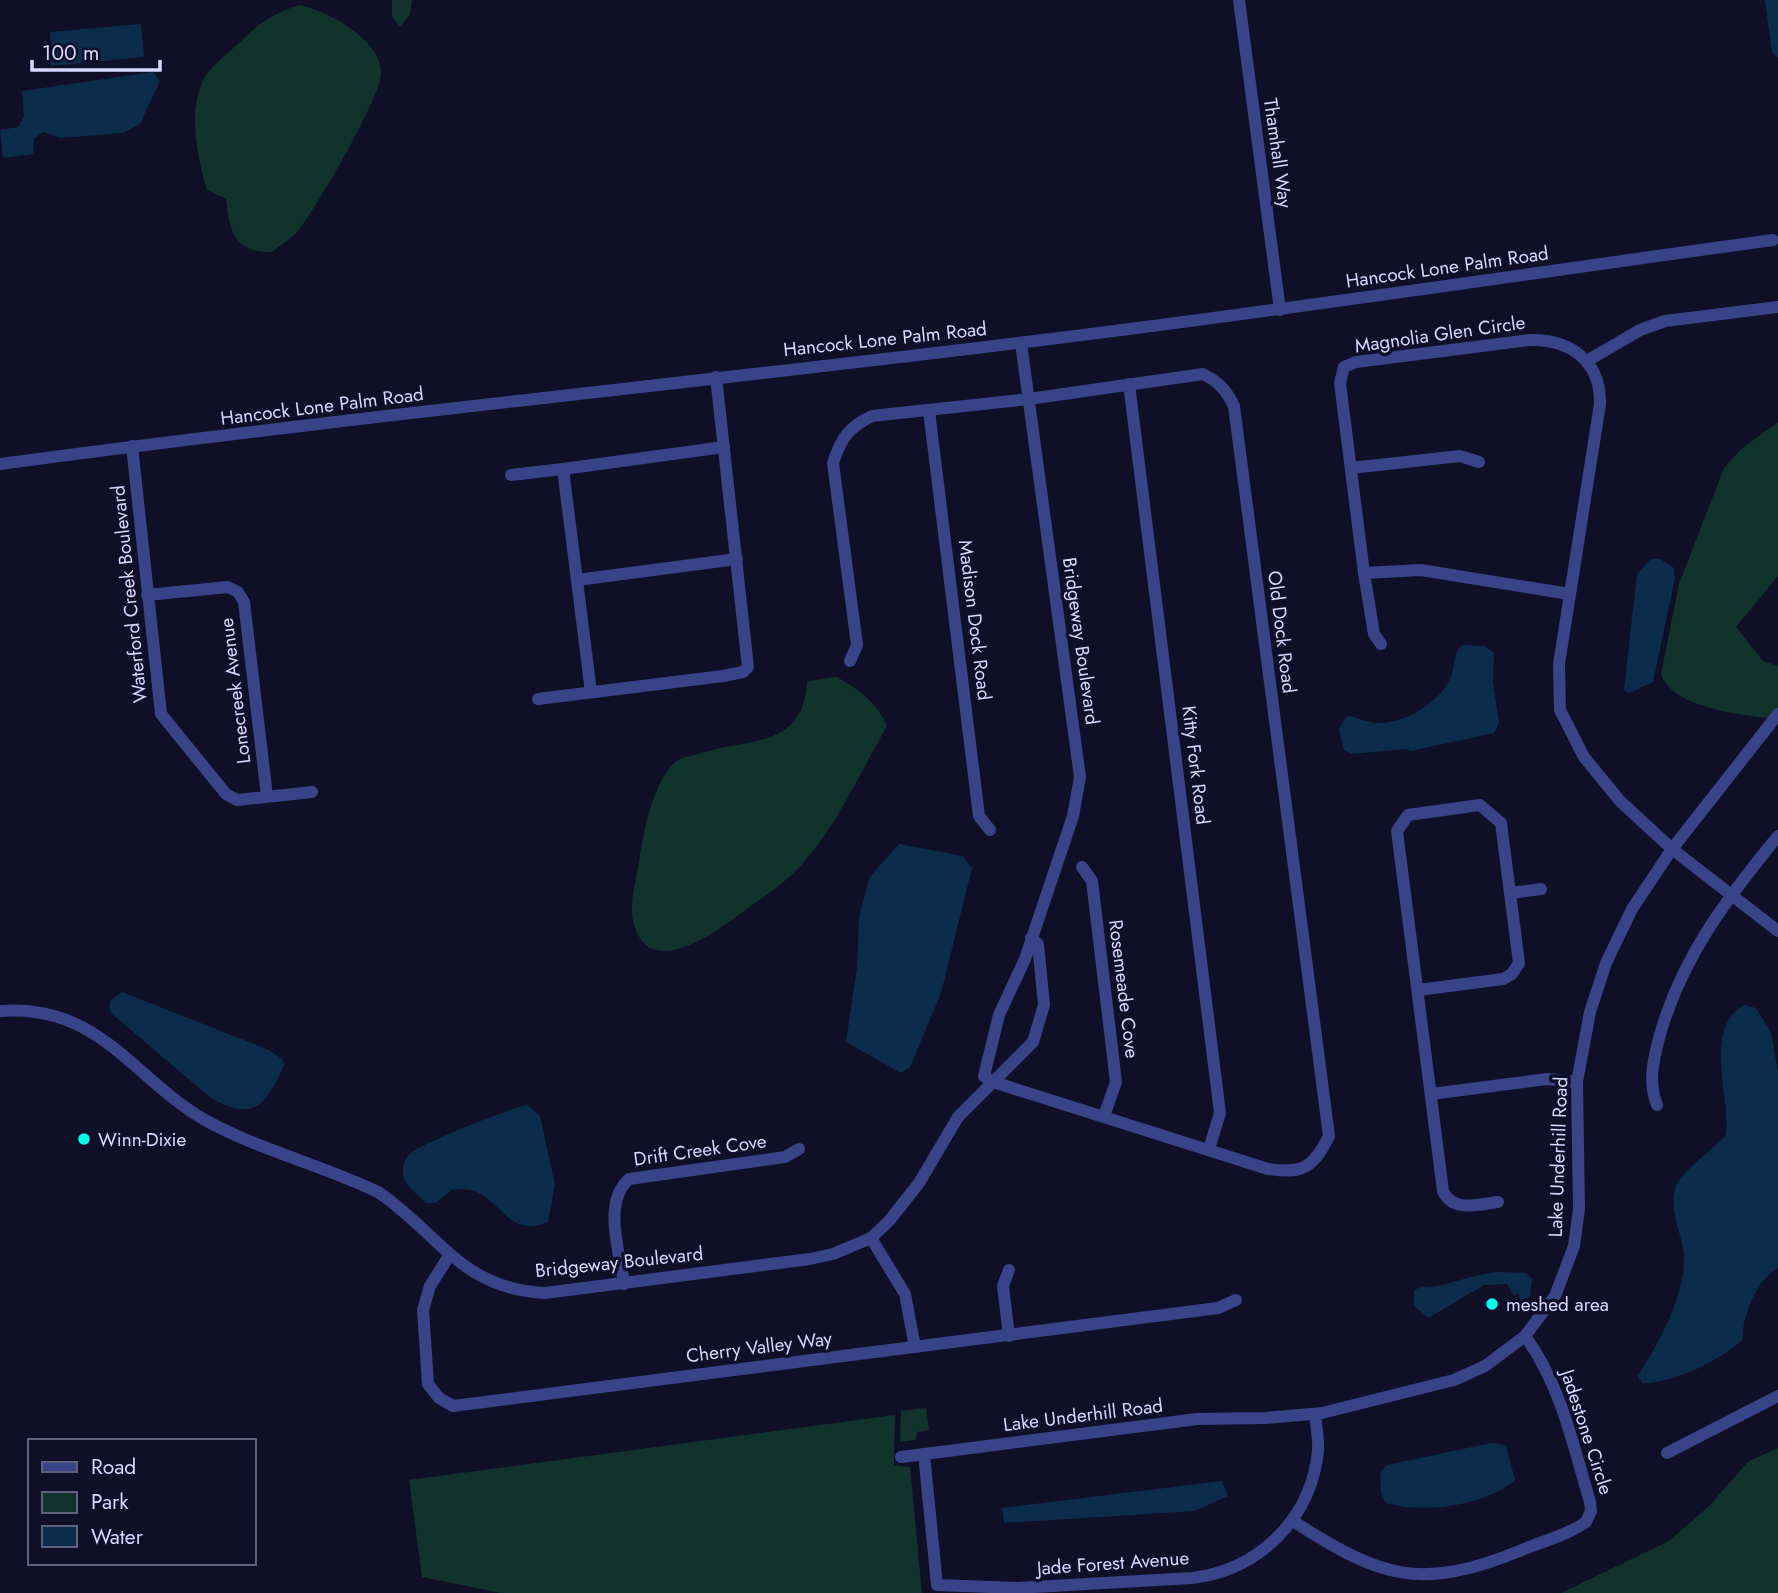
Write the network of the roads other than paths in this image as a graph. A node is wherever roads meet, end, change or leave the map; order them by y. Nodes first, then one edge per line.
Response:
1 (1238, 0) edge
2 (1773, 240) dead end
3 (1778, 307) edge
4 (1280, 310) junction
5 (1021, 343) junction
6 (1587, 361) junction
7 (716, 377) junction
8 (1129, 384) junction
9 (1029, 400) junction
10 (929, 411) junction
11 (131, 446) junction
12 (724, 447) junction
13 (1479, 462) dead end
14 (0, 464) edge
15 (563, 468) junction
16 (1351, 468) junction
17 (512, 475) dead end
18 (737, 559) junction
19 (1364, 573) junction
20 (577, 580) junction
21 (1569, 594) junction
22 (147, 595) junction
23 (1381, 644) dead end
24 (850, 661) dead end
25 (591, 692) junction
26 (538, 699) dead end
27 (1778, 714) edge
28 (312, 792) dead end
29 (267, 796) junction
30 (990, 830) dead end
31 (1778, 836) edge
32 (1672, 849) junction
33 (1082, 867) dead end
34 (1541, 888) dead end
35 (1511, 893) junction
36 (1730, 894) junction
37 (1778, 931) edge
38 (1031, 938) junction
39 (1418, 990) junction
40 (0, 1011) edge
41 (990, 1081) junction
42 (1577, 1082) junction
43 (1431, 1094) junction
44 (1657, 1105) dead end
45 (1104, 1116) junction
46 (799, 1149) dead end
47 (1209, 1149) junction
48 (1497, 1202) dead end
49 (871, 1238) junction
50 (449, 1256) junction
51 (1009, 1270) dead end
52 (624, 1284) junction
53 (1236, 1300) dead end
54 (1009, 1336) junction
55 (1525, 1336) junction
56 (915, 1347) junction
57 (1778, 1396) edge
58 (1315, 1414) junction
59 (1667, 1453) dead end
60 (923, 1454) junction
61 (901, 1457) dead end
62 (1293, 1521) junction

1 - 4 street, Thamhall Way
2 - 4 street, Hancock Lone Palm Road
3 - 6 street
4 - 5 street, Hancock Lone Palm Road
5 - 7 street, Hancock Lone Palm Road
5 - 9 street, Bridgeway Boulevard
6 - 16 street, Magnolia Glen Circle
6 - 21 street
7 - 11 street, Hancock Lone Palm Road
7 - 12 street
8 - 9 street, Old Dock Road
8 - 47 street, Kitty Fork Road
8 - 47 street, Old Dock Road
9 - 10 street, Old Dock Road
9 - 38 street, Bridgeway Boulevard
10 - 24 street, Old Dock Road
10 - 30 street, Madison Dock Road
11 - 14 street, Hancock Lone Palm Road
11 - 22 street, Waterford Creek Boulevard
12 - 15 street
12 - 18 street
13 - 16 street
15 - 17 street
15 - 20 street
16 - 19 street, Magnolia Glen Circle
18 - 20 street
18 - 25 street
19 - 21 street
19 - 23 street, Magnolia Glen Circle
20 - 25 street
21 - 32 street
22 - 29 street, Waterford Creek Boulevard
22 - 29 street, Lonecreek Avenue
25 - 26 street
27 - 32 street, Lake Underhill Road
28 - 29 street, Waterford Creek Boulevard
31 - 36 street
32 - 36 street
32 - 42 street, Lake Underhill Road
33 - 45 street, Rosemeade Cove
34 - 35 street
35 - 39 street
35 - 39 street
36 - 37 street
36 - 44 street
38 - 41 street, Bridgeway Boulevard
38 - 41 street, Bridgeway Boulevard
39 - 43 street
40 - 50 street, Bridgeway Boulevard
41 - 45 street, Old Dock Road
41 - 49 street, Bridgeway Boulevard
42 - 43 street
42 - 55 street, Lake Underhill Road
43 - 48 street
45 - 47 street, Old Dock Road
46 - 52 street, Drift Creek Cove
49 - 52 street, Bridgeway Boulevard
49 - 56 street
50 - 52 street, Bridgeway Boulevard
50 - 56 street, Cherry Valley Way
51 - 54 street
53 - 54 street, Cherry Valley Way
54 - 56 street, Cherry Valley Way
55 - 58 street, Lake Underhill Road
55 - 62 street, Jadestone Circle
57 - 59 street
58 - 60 street, Lake Underhill Road
58 - 62 street, Jade Forest Avenue
60 - 61 street, Lake Underhill Road
60 - 62 street, Jade Forest Avenue

